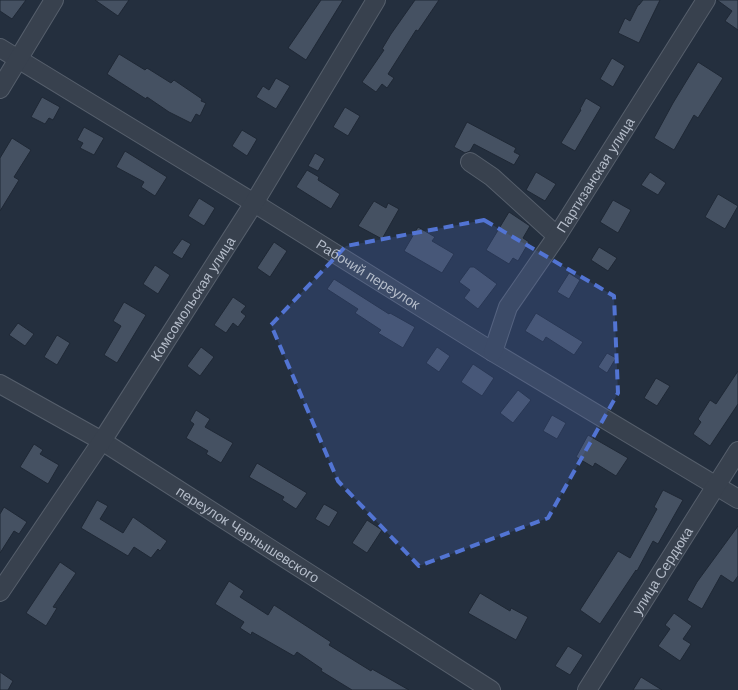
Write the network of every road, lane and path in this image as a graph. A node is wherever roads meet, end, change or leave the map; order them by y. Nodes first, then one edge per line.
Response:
1 (54, 0) edge
2 (376, 0) edge
3 (706, 0) edge
4 (0, 48) edge
5 (17, 59) junction
6 (0, 89) edge
7 (470, 162) dead end
8 (254, 203) junction
9 (557, 236) junction
10 (493, 352) junction
11 (0, 384) edge
12 (102, 441) junction
13 (738, 451) edge
14 (716, 486) junction
15 (738, 499) edge
16 (0, 592) edge
17 (491, 690) edge
18 (587, 690) edge

1 - 5 street
2 - 8 street, Комсомольская улица
3 - 9 street, Партизанская улица
4 - 5 street, Рабочий переулок
5 - 6 street
5 - 8 street, Рабочий переулок
7 - 9 street
8 - 10 street, Рабочий переулок
8 - 12 street, Комсомольская улица
9 - 10 street, Партизанская улица
10 - 14 street, Рабочий переулок
11 - 12 street, переулок Чернышевского
12 - 16 street, Комсомольская улица
12 - 17 street, переулок Чернышевского
13 - 14 street, улица Сердюка
14 - 15 street, Рабочий переулок
14 - 18 street, улица Сердюка

